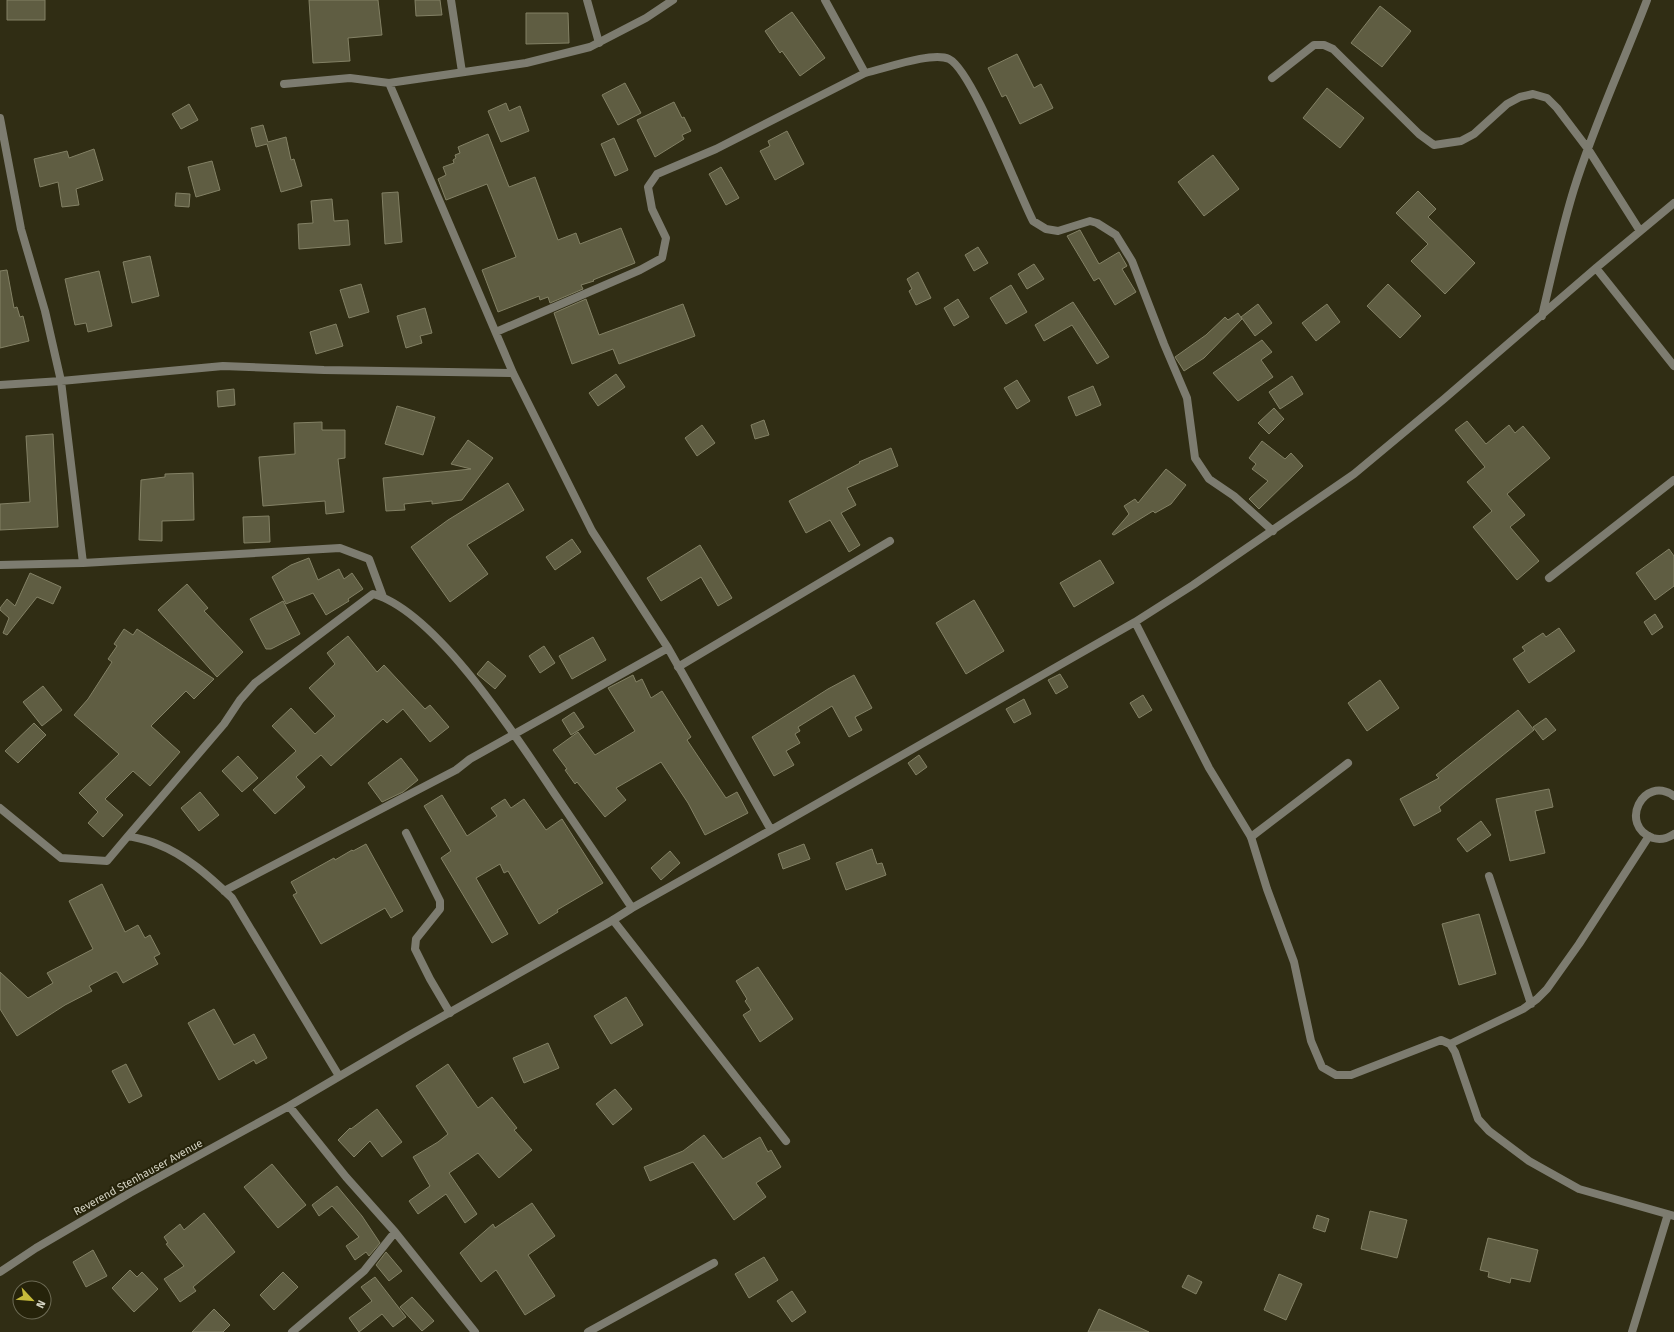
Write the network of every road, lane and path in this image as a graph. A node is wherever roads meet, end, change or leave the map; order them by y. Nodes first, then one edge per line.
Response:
1 (451, 0) edge
2 (587, 0) edge
3 (673, 0) edge
4 (824, 0) edge
5 (1646, 0) edge
6 (599, 44) junction
7 (462, 72) junction
8 (865, 73) junction
9 (1272, 78) dead end
10 (389, 83) junction
11 (284, 84) dead end
12 (0, 118) edge
13 (1588, 149) junction
14 (1674, 203) edge
15 (1640, 231) junction
16 (1596, 268) junction
17 (1542, 316) junction
18 (496, 332) junction
19 (1674, 366) edge
20 (513, 374) junction
21 (61, 381) junction
22 (0, 385) edge
23 (1674, 480) edge
24 (1273, 531) junction
25 (890, 540) dead end
26 (83, 563) junction
27 (0, 565) edge
28 (1549, 578) dead end
29 (383, 597) junction
30 (1135, 622) junction
31 (668, 648) junction
32 (678, 666) junction
33 (514, 735) junction
34 (1348, 763) dead end
35 (1674, 796) edge
36 (0, 808) edge
37 (771, 830) junction
38 (406, 832) dead end
39 (1674, 834) edge
40 (128, 836) junction
41 (1649, 836) junction
42 (1251, 837) junction
43 (1489, 876) dead end
44 (224, 891) junction
45 (632, 908) junction
46 (613, 920) junction
47 (1530, 1004) junction
48 (450, 1013) junction
49 (1450, 1044) junction
50 (339, 1076) junction
51 (289, 1106) junction
52 (786, 1141) dead end
53 (1671, 1215) edge
54 (395, 1232) junction
55 (714, 1263) dead end
56 (0, 1272) edge
57 (292, 1332) edge
58 (475, 1332) edge
59 (588, 1332) edge
60 (1632, 1332) edge

1 - 7 street
2 - 6 street
3 - 6 street
4 - 8 street
5 - 13 street
6 - 7 street
7 - 10 street
8 - 18 street
8 - 24 street
9 - 13 street
10 - 11 street
10 - 18 street
12 - 21 street
13 - 15 street
13 - 17 street
14 - 15 street, Reverend Stenhauser Avenue
15 - 16 street, Reverend Stenhauser Avenue
16 - 17 street, Reverend Stenhauser Avenue
16 - 19 street
17 - 24 street, Reverend Stenhauser Avenue
18 - 20 street
20 - 21 street
20 - 31 street
21 - 22 street
21 - 26 street
23 - 28 street
24 - 30 street, Reverend Stenhauser Avenue
25 - 32 street
26 - 27 street
26 - 29 street
29 - 33 street
29 - 40 street
30 - 37 street, Reverend Stenhauser Avenue
30 - 42 street
31 - 32 street
31 - 33 street
32 - 37 street
33 - 44 street
33 - 45 street
34 - 42 street
35 - 41 street
36 - 40 street
37 - 45 street, Reverend Stenhauser Avenue
38 - 48 street
39 - 41 street
40 - 44 street
41 - 47 street
42 - 49 street
43 - 47 street
44 - 50 street
45 - 46 street, Reverend Stenhauser Avenue
46 - 48 street, Reverend Stenhauser Avenue
46 - 52 street
47 - 49 street
48 - 50 street, Reverend Stenhauser Avenue
49 - 53 street
50 - 51 street, Reverend Stenhauser Avenue
51 - 54 street
51 - 56 street, Reverend Stenhauser Avenue
53 - 60 street
54 - 57 street
54 - 58 street
55 - 59 street

